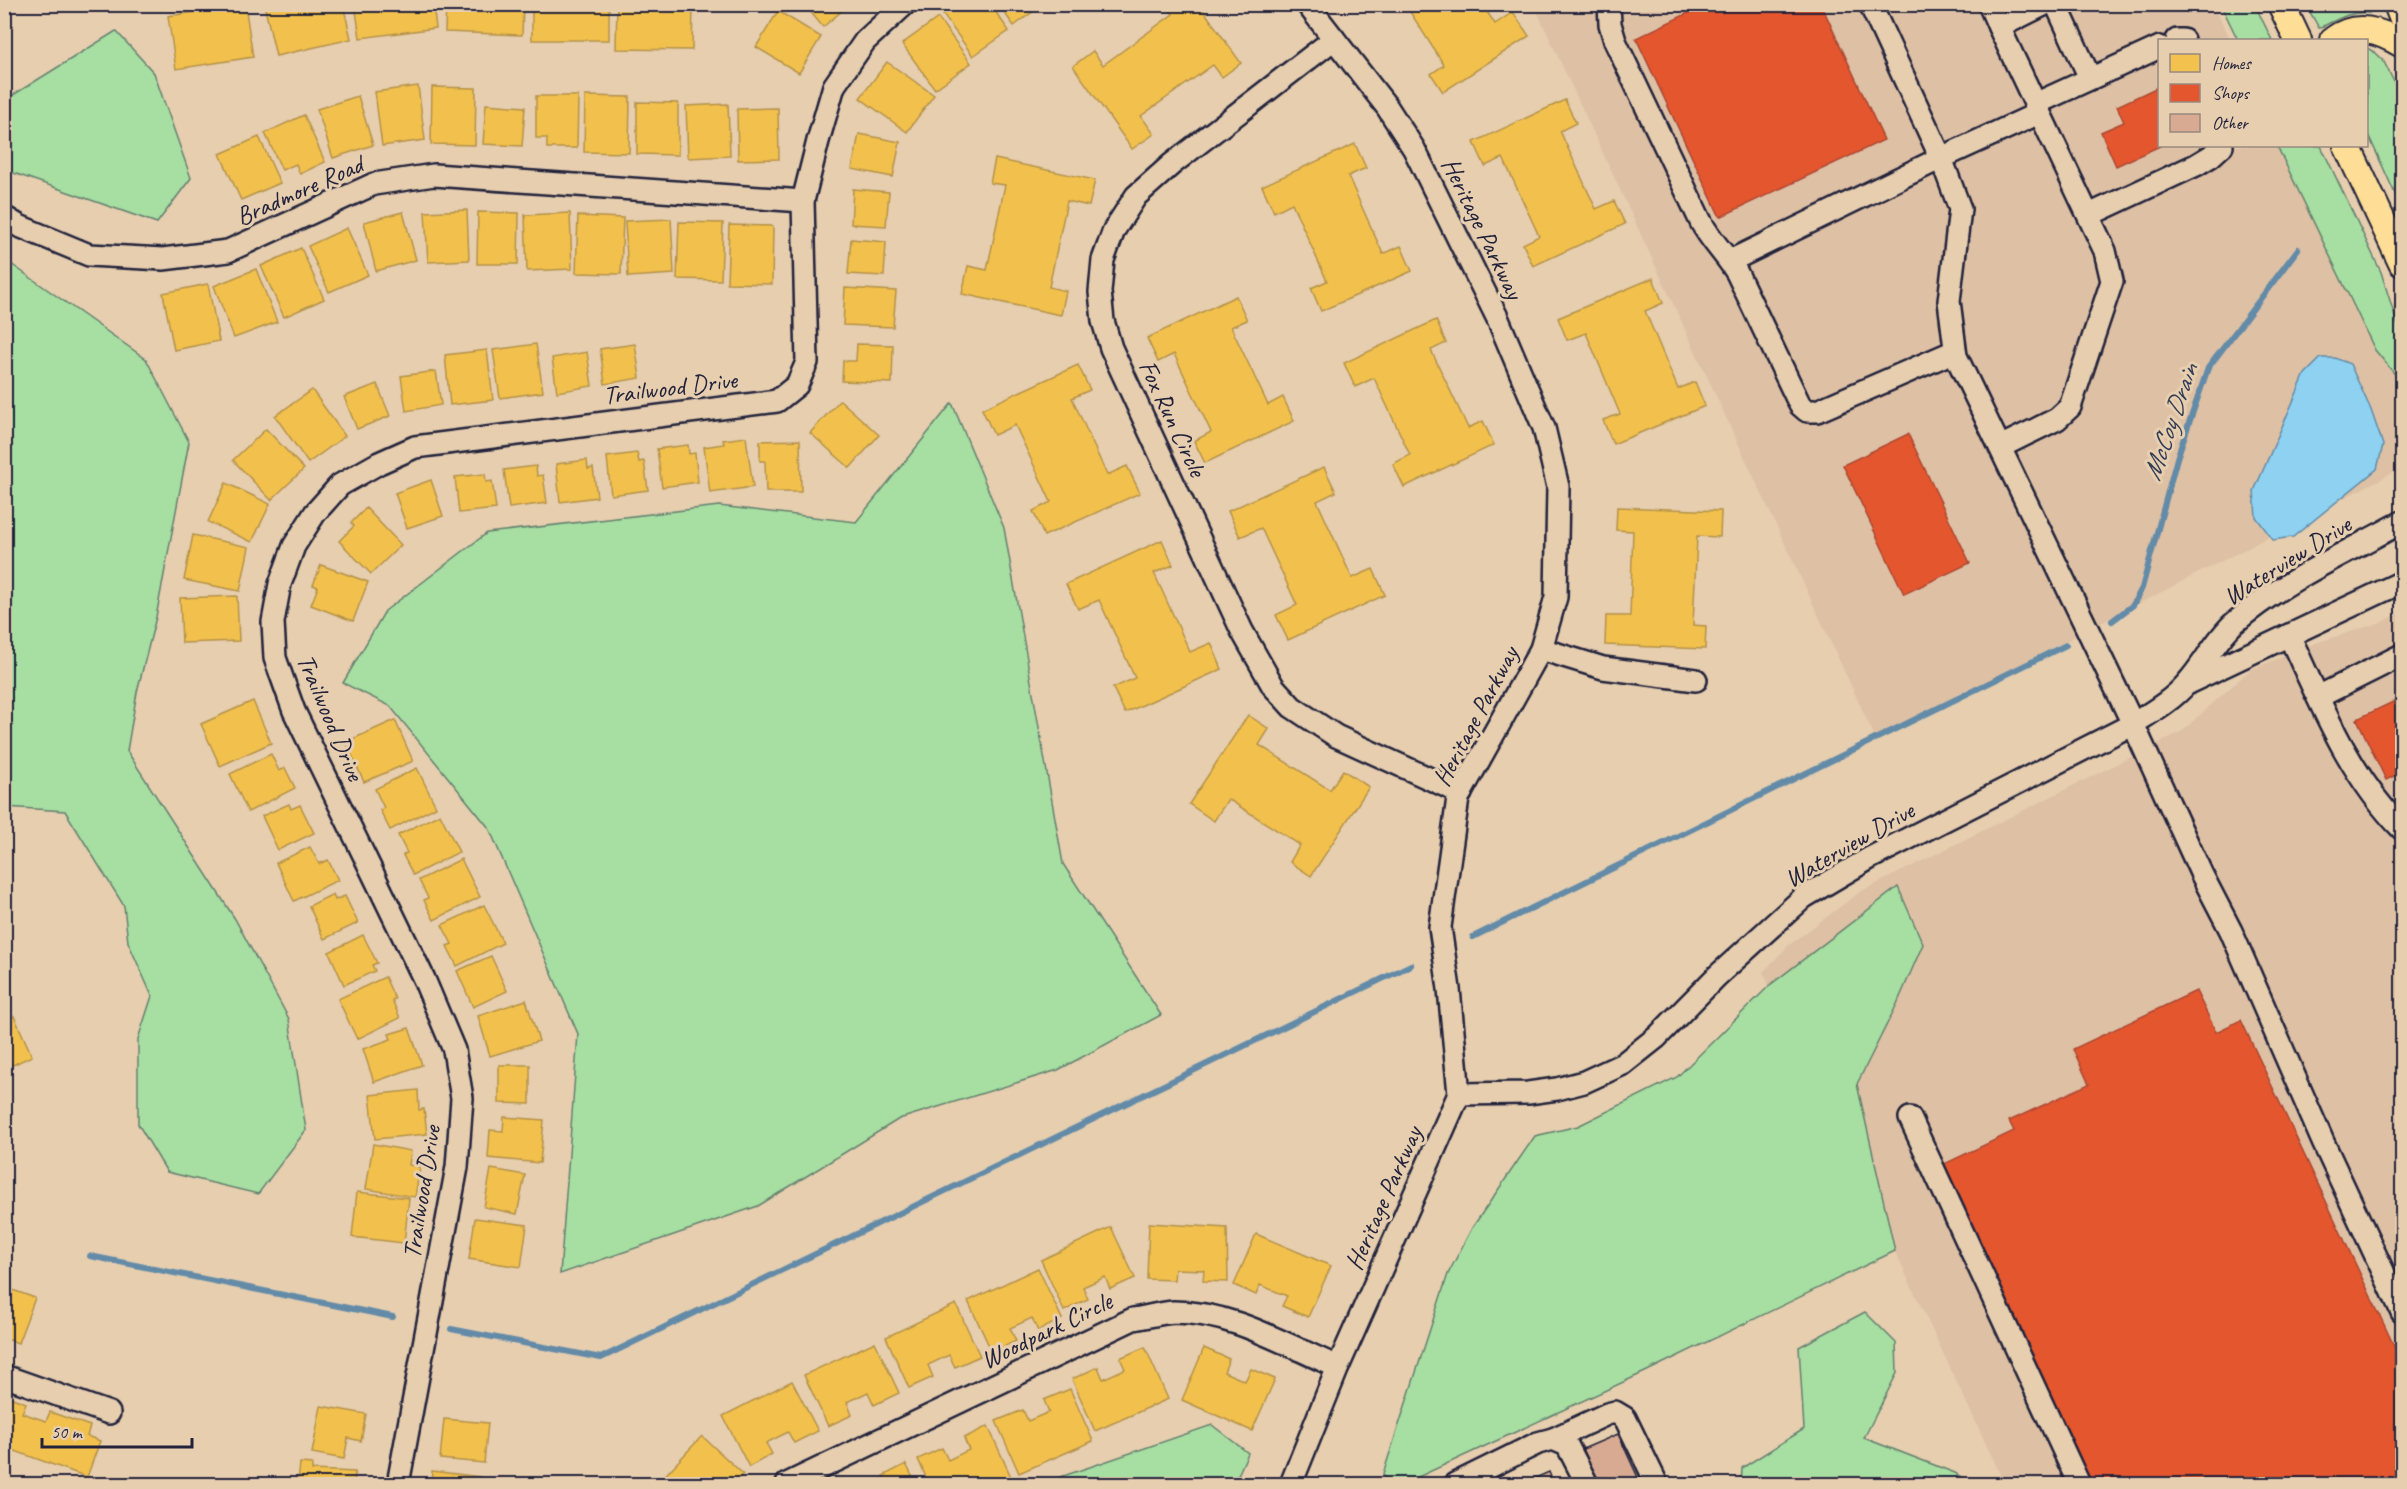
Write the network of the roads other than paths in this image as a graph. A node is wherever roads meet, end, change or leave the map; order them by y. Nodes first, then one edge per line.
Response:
1 (905, 4) edge
2 (1307, 4) edge
3 (1870, 4) edge
4 (1989, 4) edge
5 (2045, 4) edge
6 (2056, 4) edge
7 (2281, 4) edge
8 (2397, 4) edge
9 (1612, 6) edge
10 (2403, 17) edge
11 (1999, 27) junction
12 (1334, 39) junction
13 (2298, 39) edge
14 (2335, 39) edge
15 (2403, 44) edge
16 (2158, 48) edge
17 (2090, 78) junction
18 (2037, 109) junction
19 (2221, 147) edge
20 (2347, 147) edge
21 (1941, 158) junction
22 (803, 201) junction
23 (2089, 215) junction
24 (4, 217) edge
25 (1730, 261) junction
26 (2403, 263) edge
27 (1955, 351) junction
28 (2000, 447) junction
29 (2403, 522) edge
30 (2403, 582) edge
31 (2289, 635) junction
32 (1541, 649) junction
33 (2403, 655) edge
34 (1696, 680) dead end
35 (2187, 684) junction
36 (2318, 697) junction
37 (2133, 724) junction
38 (1461, 793) junction
39 (2403, 830) edge
40 (1459, 1094) junction
41 (1910, 1118) dead end
42 (2403, 1312) edge
43 (1338, 1368) junction
44 (4, 1376) edge
45 (109, 1413) dead end
46 (1553, 1439) junction
47 (398, 1485) edge
48 (788, 1485) edge
49 (1290, 1485) edge
50 (1455, 1485) edge
51 (1587, 1485) edge
52 (1657, 1485) edge
53 (2079, 1485) edge

1 - 22 street, Trailwood Drive
2 - 12 street, Heritage Parkway
3 - 21 street
4 - 11 street
5 - 11 street
6 - 17 street
7 - 13 main road
8 - 10 main road
9 - 25 street
11 - 18 street
12 - 32 street, Heritage Parkway
12 - 38 street, Fox Run Circle
14 - 15 main road
16 - 17 street
17 - 18 street
18 - 21 street
18 - 23 street
19 - 23 street
20 - 26 main road
21 - 25 street
21 - 27 street
22 - 24 street, Bradmore Road
22 - 47 street, Trailwood Drive
23 - 28 street
25 - 27 street
27 - 28 street
28 - 37 street
29 - 35 street, Waterview Drive
30 - 31 street, Waterview Drive
31 - 35 street, Waterview Drive
31 - 36 street
32 - 34 street
32 - 38 street, Heritage Parkway
33 - 36 street
35 - 37 street, Waterview Drive
36 - 39 street
37 - 40 street, Waterview Drive
37 - 42 street
38 - 40 street, Heritage Parkway
40 - 43 street, Heritage Parkway
41 - 53 street
43 - 48 street, Woodpark Circle
43 - 49 street, Heritage Parkway
44 - 45 street
46 - 50 street
46 - 51 street
46 - 52 street

